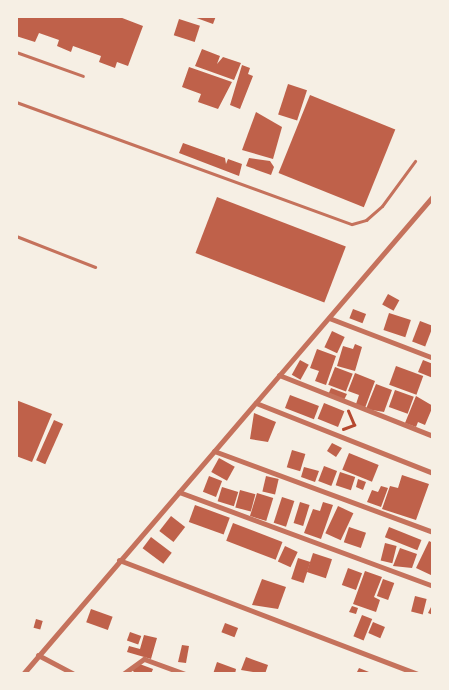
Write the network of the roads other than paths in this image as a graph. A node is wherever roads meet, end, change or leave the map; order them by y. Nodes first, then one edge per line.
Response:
1 (16, 52) edge
2 (83, 76) dead end
3 (16, 102) edge
4 (415, 161) dead end
5 (433, 196) edge
6 (16, 236) edge
7 (95, 267) dead end
8 (329, 318) junction
9 (433, 358) edge
10 (279, 375) junction
11 (256, 403) junction
12 (433, 436) edge
13 (214, 451) junction
14 (433, 473) edge
15 (179, 492) junction
16 (433, 532) edge
17 (119, 560) junction
18 (433, 586) edge
19 (38, 656) junction
20 (23, 674) edge
21 (74, 674) edge
22 (123, 674) edge
23 (185, 674) edge
24 (418, 674) edge

1 - 2 lane
3 - 4 lane
5 - 8 street
6 - 7 lane
8 - 9 street
8 - 10 street
10 - 11 street
10 - 12 street
11 - 13 street
11 - 14 street
13 - 15 street
13 - 16 street
15 - 17 street
15 - 18 street
17 - 19 street
17 - 24 street
19 - 20 street
19 - 21 street
22 - 23 street

